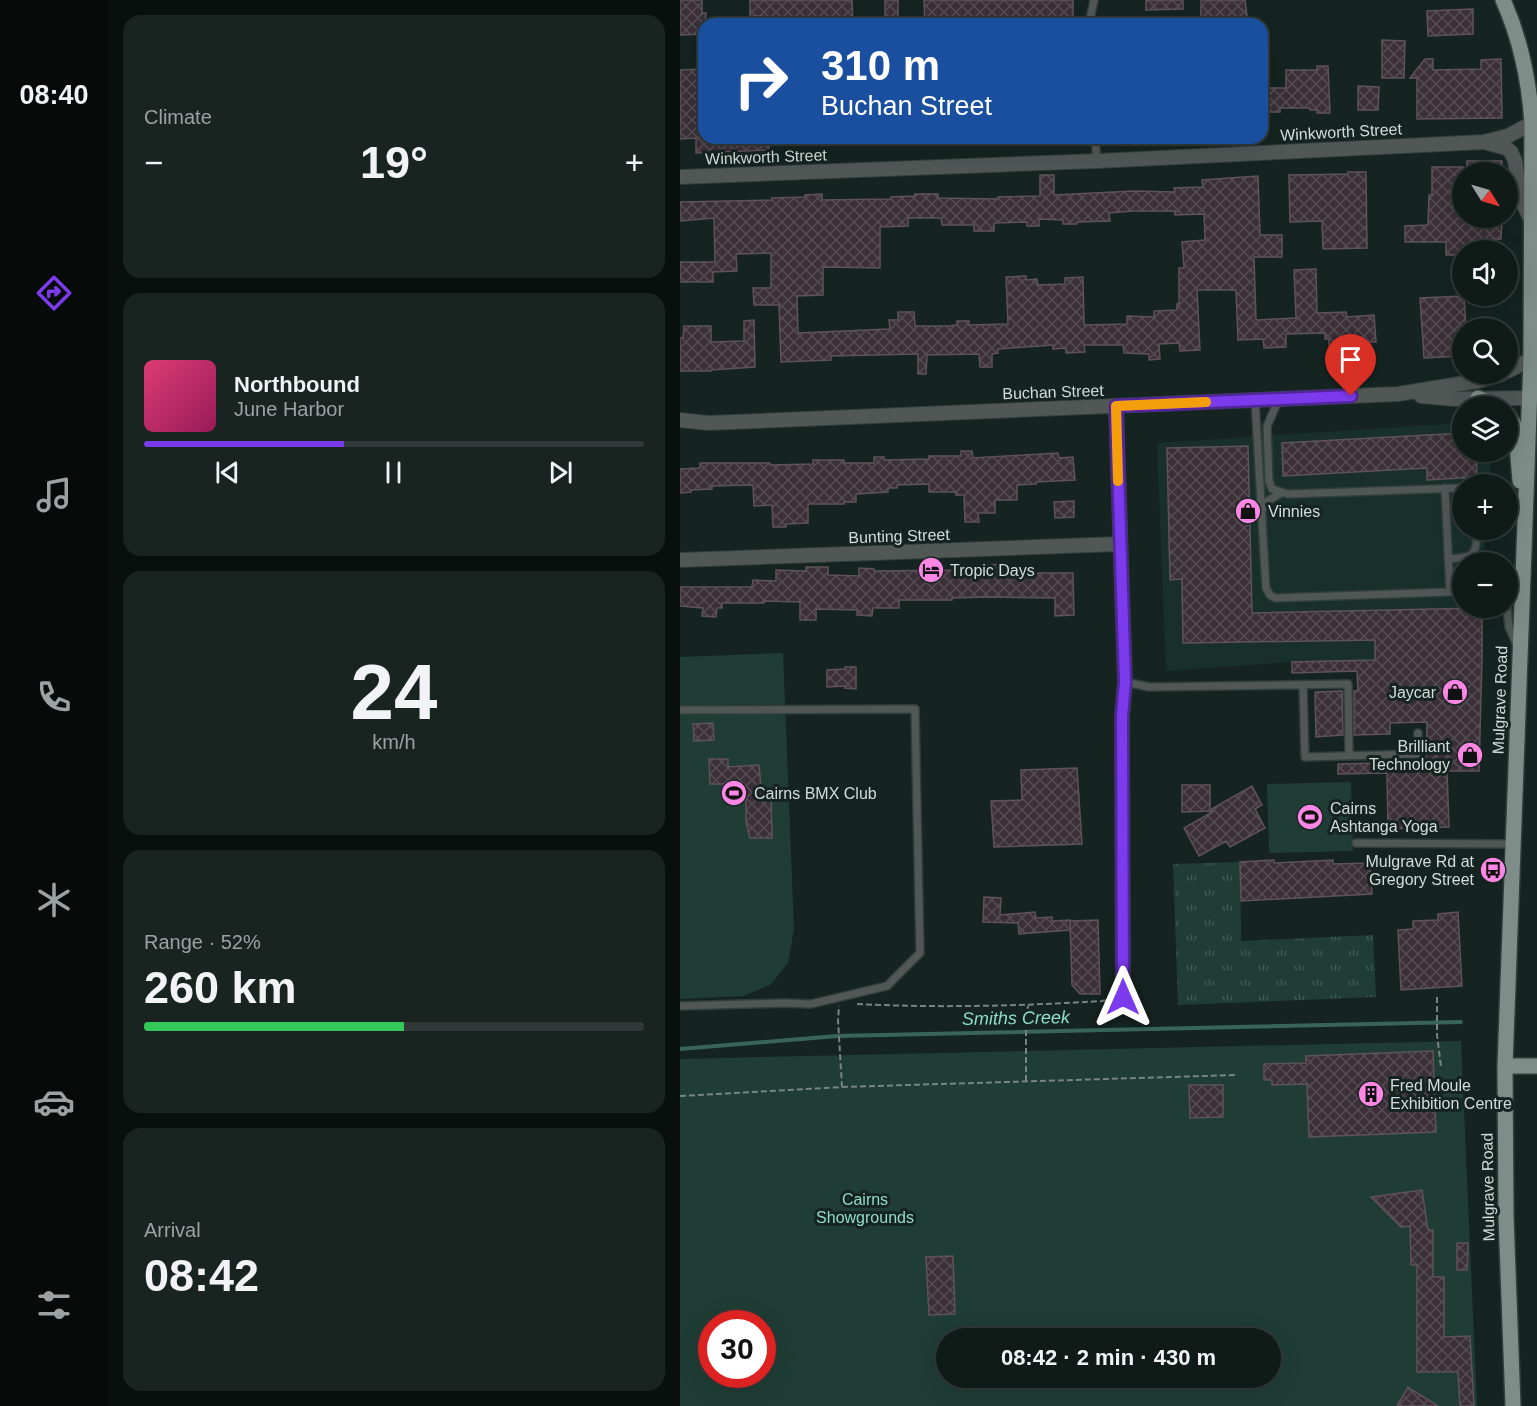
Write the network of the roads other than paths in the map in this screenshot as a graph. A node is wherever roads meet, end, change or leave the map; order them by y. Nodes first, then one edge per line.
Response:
1 (1094, 0) edge
2 (1503, 0) edge
3 (1090, 18) edge
4 (1532, 123) junction
5 (1484, 142) junction
6 (1096, 144) edge
7 (1097, 160) junction
8 (680, 177) edge
9 (1532, 222) junction
10 (1531, 359) junction
11 (1518, 366) edge
12 (1460, 384) edge
13 (1398, 394) junction
14 (1534, 396) edge
15 (1518, 397) edge
16 (1279, 399) junction
17 (1452, 399) edge
18 (1255, 400) junction
19 (1116, 406) junction
20 (680, 420) edge
21 (708, 423) junction
22 (680, 429) edge
23 (1518, 452) edge
24 (1445, 488) junction
25 (1452, 488) edge
26 (1281, 493) junction
27 (1261, 512) junction
28 (1526, 529) junction
29 (1476, 540) edge
30 (1119, 544) junction
31 (1448, 559) junction
32 (680, 560) edge
33 (1450, 592) joint
34 (1508, 618) edge
35 (1520, 654) junction
36 (1125, 682) junction
37 (1303, 686) junction
38 (680, 710) edge
39 (1418, 733) dead end
40 (1349, 755) junction
41 (1356, 843) dead end
42 (1512, 844) junction
43 (1123, 997) road end
44 (680, 1006) edge
45 (1505, 1066) junction
46 (1538, 1066) edge
47 (1512, 1406) edge

1 - 3 lane
2 - 4 main road, Mulgrave Road
4 - 5 street, Winkworth Street
4 - 9 main road, Mulgrave Road
5 - 7 street, Winkworth Street
5 - 9 street
6 - 7 lane
7 - 8 street, Winkworth Street
9 - 10 main road, Mulgrave Road
10 - 11 street
10 - 14 main road, Mulgrave Road
12 - 13 street, Buchan Street
13 - 16 street, Buchan Street
13 - 17 street, Buchan Street
14 - 15 street, Buchan Street
14 - 28 main road, Mulgrave Road
16 - 18 street, Buchan Street
16 - 26 lane
18 - 19 street, Buchan Street
18 - 27 lane
19 - 21 street, Buchan Street
19 - 30 street
20 - 21 street, Buchan Street
21 - 22 street, Buchan Street
23 - 28 main road
24 - 25 lane
24 - 26 lane
24 - 31 lane
26 - 27 lane
27 - 33 lane
28 - 35 main road, Mulgrave Road
29 - 31 lane
30 - 32 street, Bunting Street
30 - 36 street
31 - 33 lane
34 - 35 lane
35 - 42 main road, Mulgrave Road
36 - 37 lane
36 - 43 street
37 - 40 lane
37 - 40 lane
38 - 44 lane
39 - 40 lane
41 - 42 lane
42 - 45 main road, Mulgrave Road
45 - 46 main road
45 - 47 main road, Mulgrave Road

